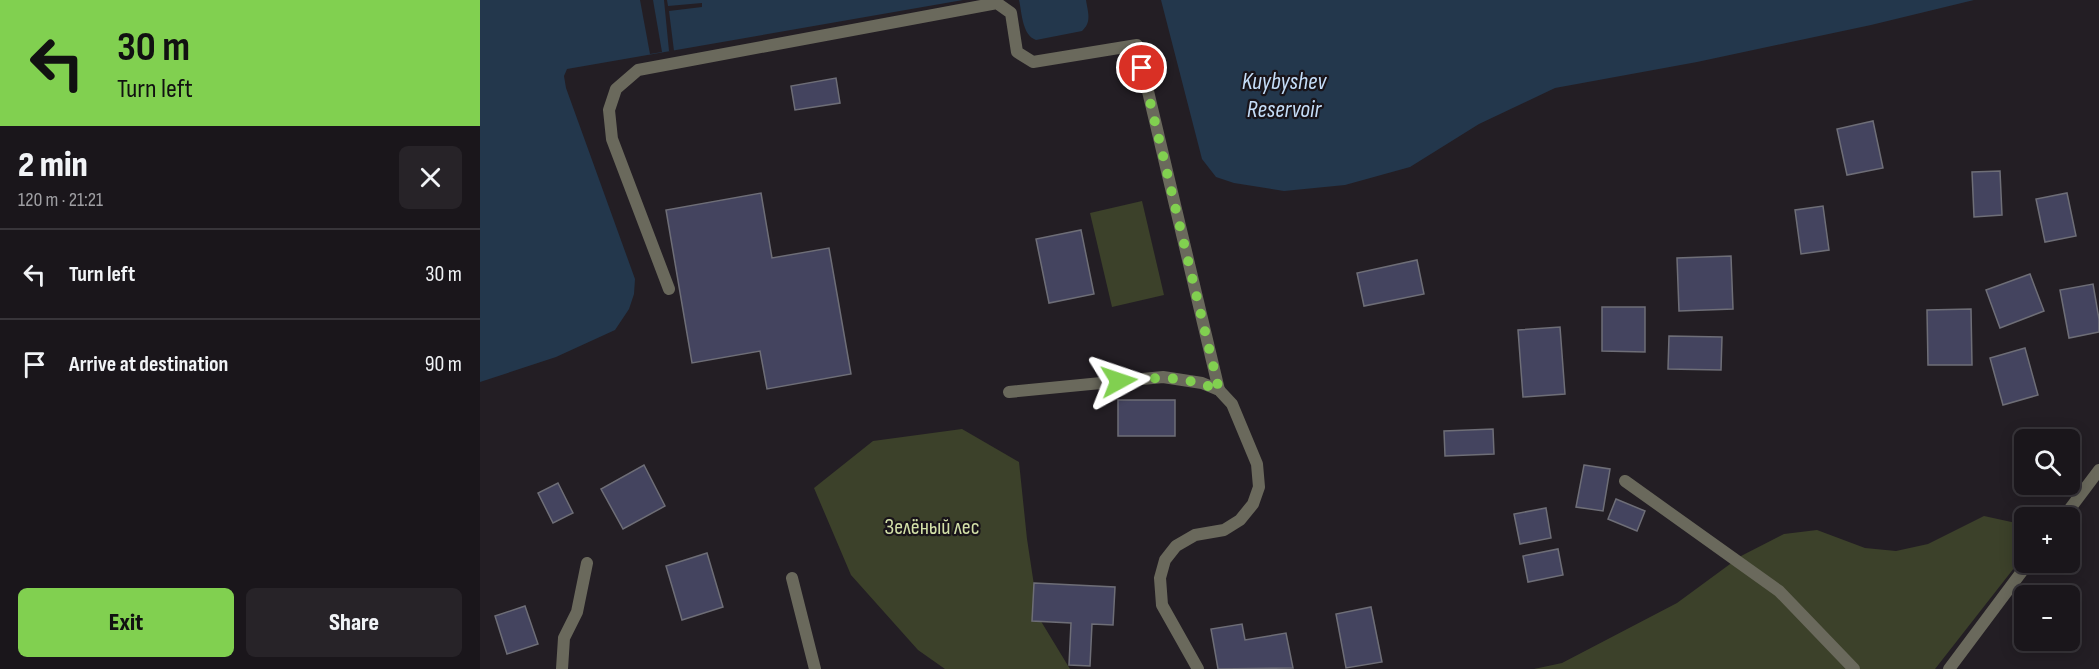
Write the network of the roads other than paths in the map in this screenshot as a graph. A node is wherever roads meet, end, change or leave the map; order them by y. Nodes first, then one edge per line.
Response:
1 (669, 289) dead end
2 (1219, 390) junction
3 (1009, 392) dead end
4 (2099, 470) edge
5 (1625, 482) dead end
6 (2071, 507) edge
7 (587, 563) dead end
8 (2022, 573) edge
9 (792, 578) dead end
10 (562, 669) edge
11 (815, 669) edge
12 (1198, 669) edge
13 (1854, 669) edge
14 (1949, 669) edge

1 - 2 lane
2 - 3 lane
2 - 12 lane
4 - 6 lane
5 - 13 lane
7 - 10 lane
8 - 14 lane
9 - 11 lane

